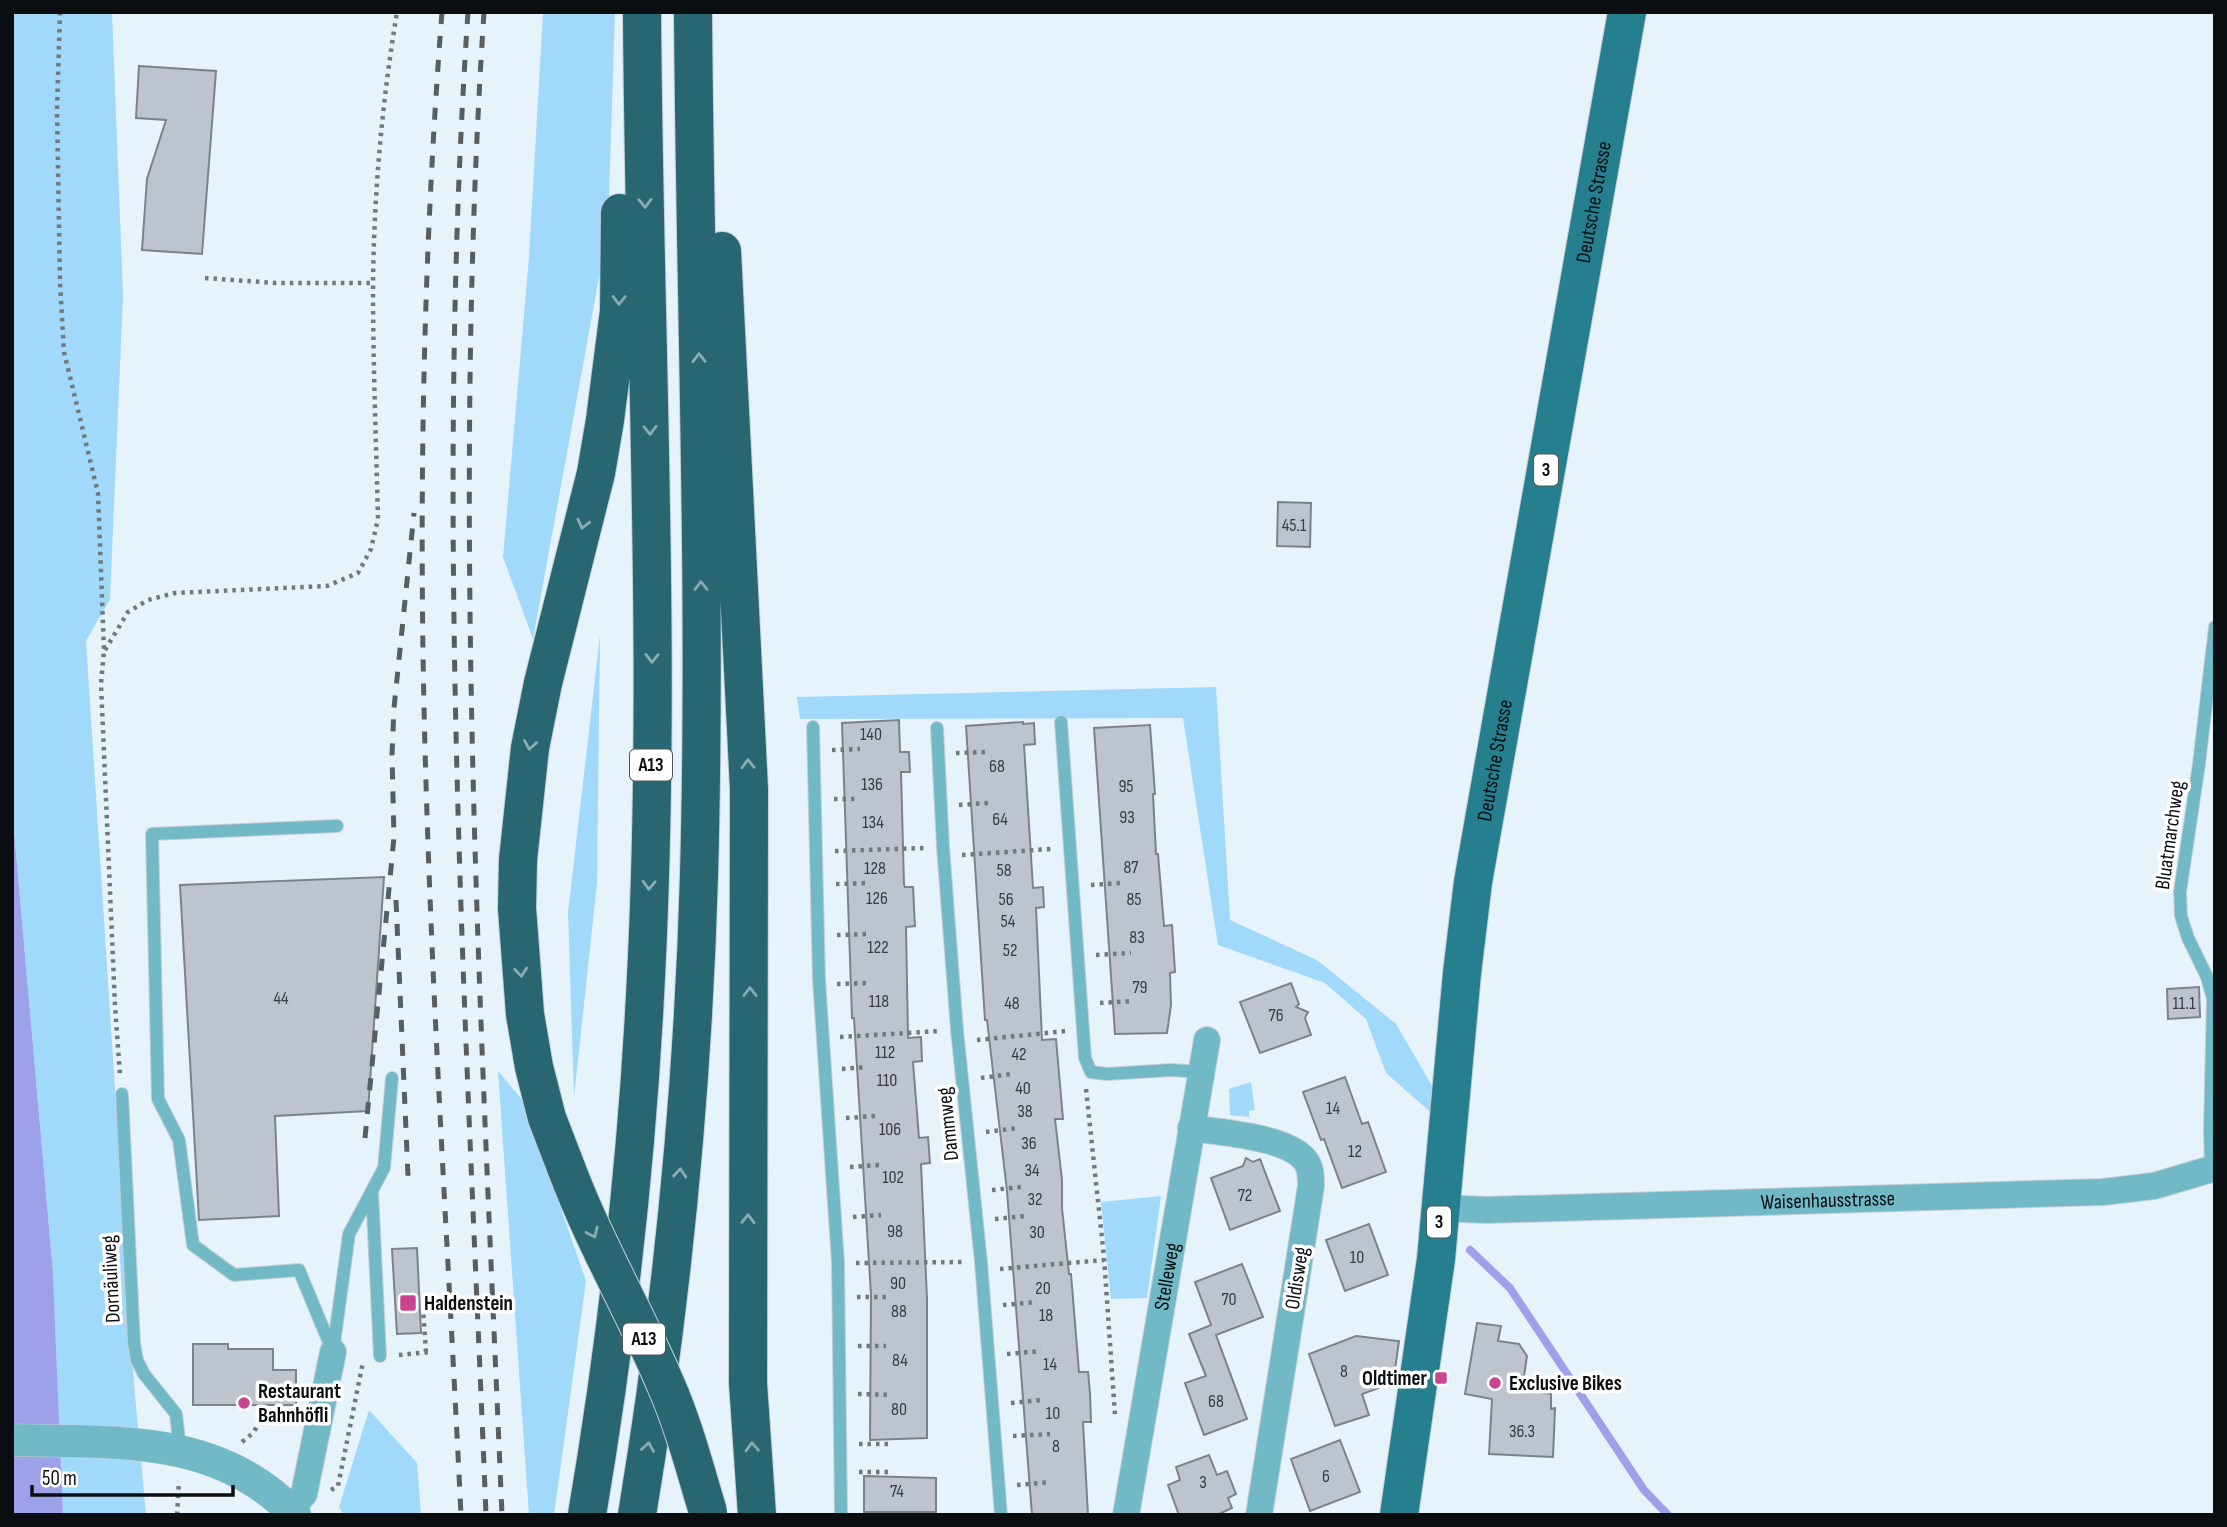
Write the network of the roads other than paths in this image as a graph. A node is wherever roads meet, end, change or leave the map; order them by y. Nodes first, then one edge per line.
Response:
1 (637, 12) edge
2 (642, 12) edge
3 (693, 12) edge
4 (706, 12) edge
5 (1627, 12) edge
6 (2215, 627) edge
7 (1061, 722) dead end
8 (813, 727) dead end
9 (937, 729) dead end
10 (337, 825) dead end
11 (1207, 1040) dead end
12 (1202, 1072) junction
13 (392, 1078) dead end
14 (122, 1094) road end
15 (1191, 1128) junction
16 (2213, 1168) edge
17 (372, 1191) junction
18 (1440, 1208) junction
19 (333, 1352) junction
20 (380, 1356) road end
21 (12, 1440) edge
22 (180, 1450) junction
23 (293, 1512) edge
24 (708, 1513) edge
25 (587, 1515) edge
26 (637, 1515) edge
27 (757, 1515) edge
28 (841, 1515) edge
29 (1001, 1515) edge
30 (1126, 1515) edge
31 (1259, 1515) edge
32 (1399, 1515) edge

1 -> 24 highway, A13, bridge
2 -> 25 highway, A13
26 -> 3 highway, A13
27 -> 4 highway
5 - 18 main road, Deutsche Strasse / 3
6 - 16 lane, Bluatmarchweg
7 - 12 lane
8 - 28 lane
9 - 29 lane, Dammweg
10 - 19 lane
11 - 12 street, Stelleweg
12 - 15 street, Stelleweg
13 - 17 lane
14 - 22 lane, Dornäuliweg
15 - 30 street, Stelleweg
15 - 31 street, Oldisweg
16 - 18 street, Waisenhausstrasse
17 - 19 lane
17 - 20 lane
18 - 32 main road, Deutsche Strasse / 3
19 - 23 street
21 - 22 street
22 - 23 street

